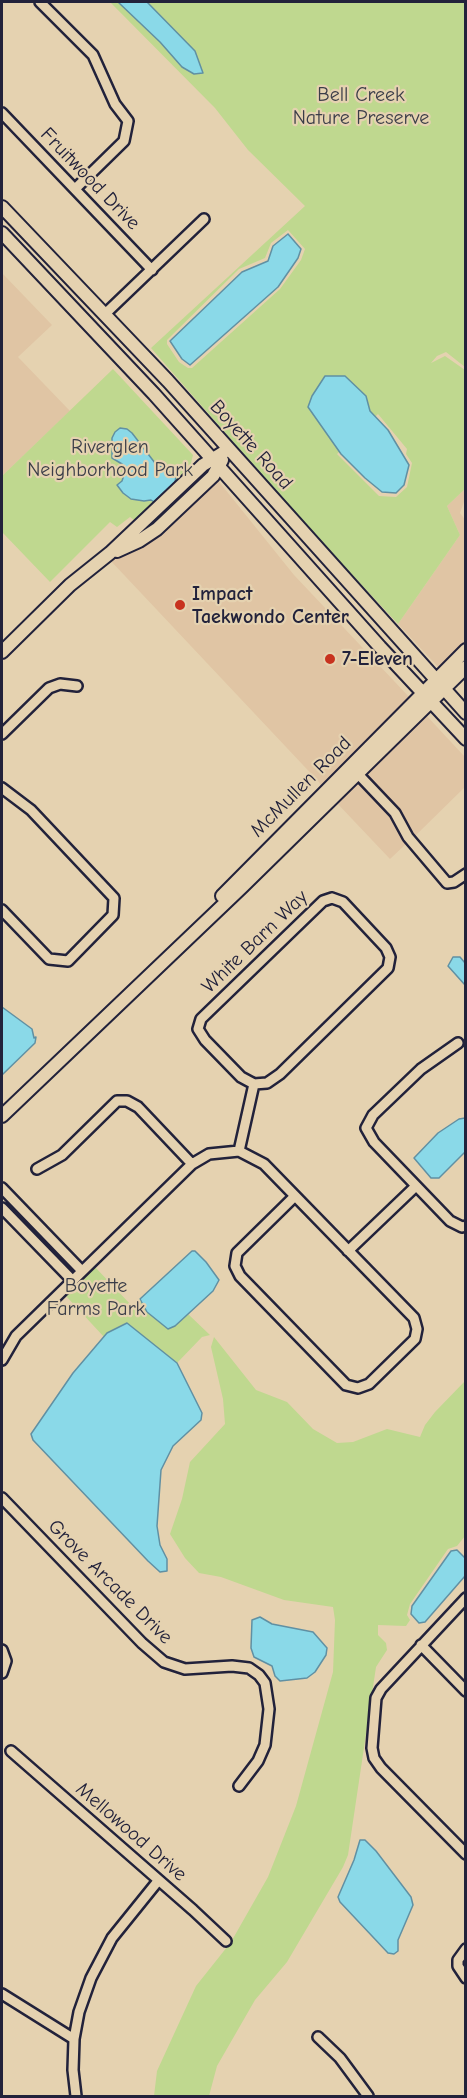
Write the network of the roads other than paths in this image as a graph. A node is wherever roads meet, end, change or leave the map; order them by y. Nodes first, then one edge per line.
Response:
1 (40, 2) edge
2 (2, 113) edge
3 (75, 189) junction
4 (2, 207) edge
5 (204, 219) dead end
6 (2, 233) edge
7 (152, 270) junction
8 (105, 314) junction
9 (229, 448) junction
10 (216, 462) junction
11 (465, 650) edge
12 (2, 652) edge
13 (465, 667) edge
14 (439, 685) junction
15 (77, 686) dead end
16 (427, 698) junction
17 (465, 713) edge
18 (2, 734) edge
19 (465, 739) edge
20 (357, 773) junction
21 (2, 788) edge
22 (465, 874) edge
23 (227, 895) junction
24 (2, 910) edge
25 (458, 1043) dead end
26 (254, 1084) junction
27 (2, 1116) edge
28 (239, 1151) junction
29 (192, 1164) junction
30 (37, 1169) dead end
31 (416, 1186) junction
32 (2, 1188) edge
33 (295, 1196) junction
34 (2, 1209) edge
35 (465, 1226) edge
36 (348, 1251) junction
37 (82, 1271) junction
38 (73, 1281) junction
39 (2, 1360) edge
40 (2, 1498) edge
41 (465, 1598) edge
42 (422, 1645) junction
43 (2, 1650) edge
44 (2, 1673) edge
45 (465, 1691) edge
46 (11, 1751) dead end
47 (239, 1786) dead end
48 (465, 1854) edge
49 (158, 1881) junction
50 (226, 1941) dead end
51 (465, 1948) edge
52 (465, 1978) edge
53 (2, 1994) edge
54 (318, 2037) dead end
55 (74, 2039) junction
56 (76, 2097) edge
57 (368, 2097) edge

1 - 3 street
2 - 3 street, Fruitwood Drive
3 - 7 street, Fruitwood Drive
4 - 8 main road, Boyette Road
5 - 7 street
6 - 10 main road, Boyette Road
7 - 8 street
8 - 9 main road, Boyette Road
9 - 10 main road
9 - 14 main road, Boyette Road
10 - 12 main road
10 - 16 main road, Boyette Road
11 - 14 main road, McMullen Road
13 - 14 main road, McMullen Road
14 - 16 main road, McMullen Road
14 - 17 main road, Boyette Road
15 - 18 street
16 - 19 main road, Boyette Road
16 - 20 main road, McMullen Road
16 - 23 main road, McMullen Road
20 - 22 street
20 - 23 main road, McMullen Road
21 - 24 street
23 - 27 main road, McMullen Road
25 - 31 street
26 - 26 street, White Barn Way
26 - 28 street
28 - 29 street
28 - 33 street
29 - 30 street
29 - 37 street
31 - 35 street
31 - 36 street
32 - 37 street
33 - 36 street
33 - 36 street
34 - 38 street
37 - 38 street
38 - 39 street
40 - 47 street, Grove Arcade Drive
41 - 42 street
42 - 45 street
42 - 48 street
43 - 44 street
46 - 49 street, Mellowood Drive
49 - 50 street, Mellowood Drive
49 - 55 street
51 - 52 street
53 - 55 street
54 - 57 street
55 - 56 street

